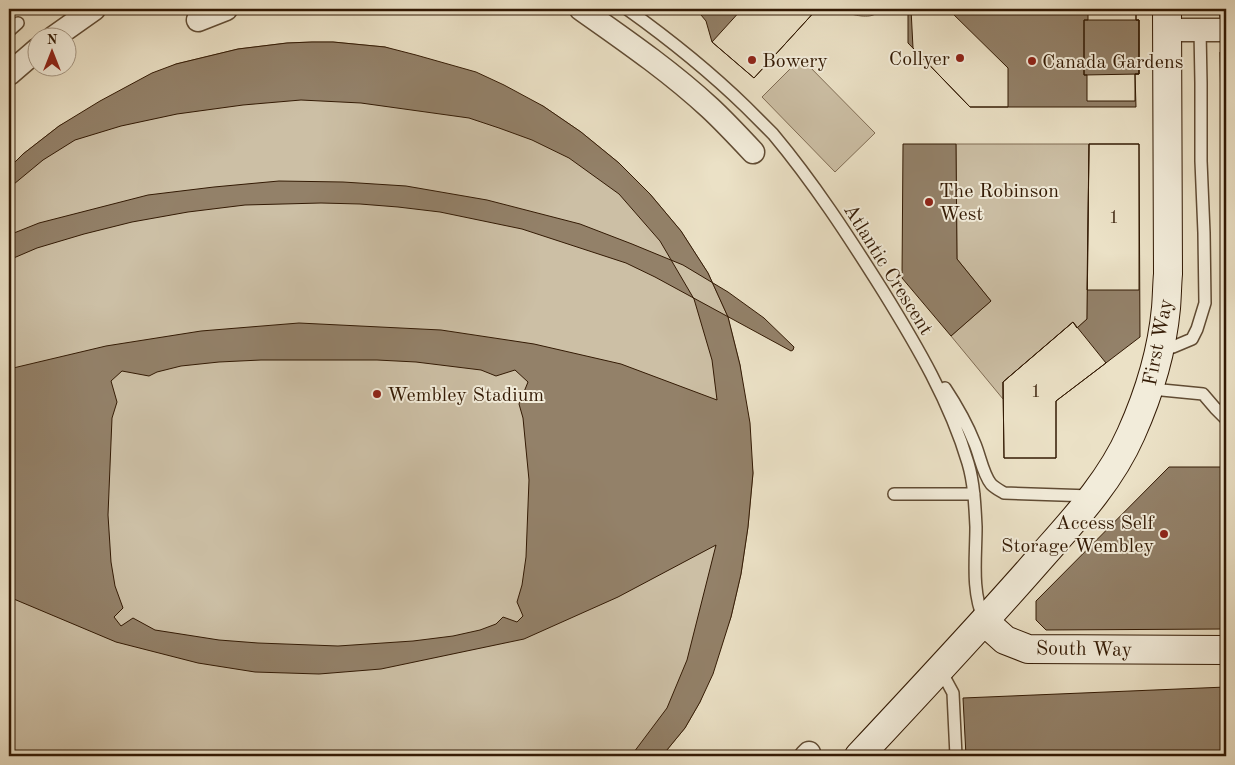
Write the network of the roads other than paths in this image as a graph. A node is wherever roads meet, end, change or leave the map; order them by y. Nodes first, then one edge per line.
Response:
1 (94, 9) edge
2 (226, 9) edge
3 (581, 9) edge
4 (627, 9) edge
5 (198, 20) dead end
6 (1167, 20) edge
7 (67, 28) edge
8 (1200, 30) junction
9 (1226, 30) edge
10 (28, 58) edge
11 (9, 74) edge
12 (753, 152) dead end
13 (901, 320) junction
14 (1160, 345) junction
15 (1149, 387) junction
16 (1226, 419) edge
17 (894, 494) dead end
18 (974, 494) junction
19 (1094, 497) junction
20 (984, 622) junction
21 (1226, 650) edge
22 (940, 669) junction
23 (859, 756) edge
24 (956, 756) edge

1 - 7 street
2 - 5 street
3 - 12 street
4 - 13 lane, Atlantic Crescent
6 - 8 street
6 - 14 main road, First Way
8 - 9 street
8 - 14 lane
10 - 11 street
13 - 18 lane, Atlantic Crescent
13 - 19 lane
14 - 15 main road, First Way
15 - 16 lane
15 - 19 main road, First Way
17 - 18 lane
18 - 20 lane, Atlantic Crescent
19 - 20 main road, First Way
20 - 21 main road, South Way
20 - 22 main road
22 - 23 main road
22 - 24 lane

